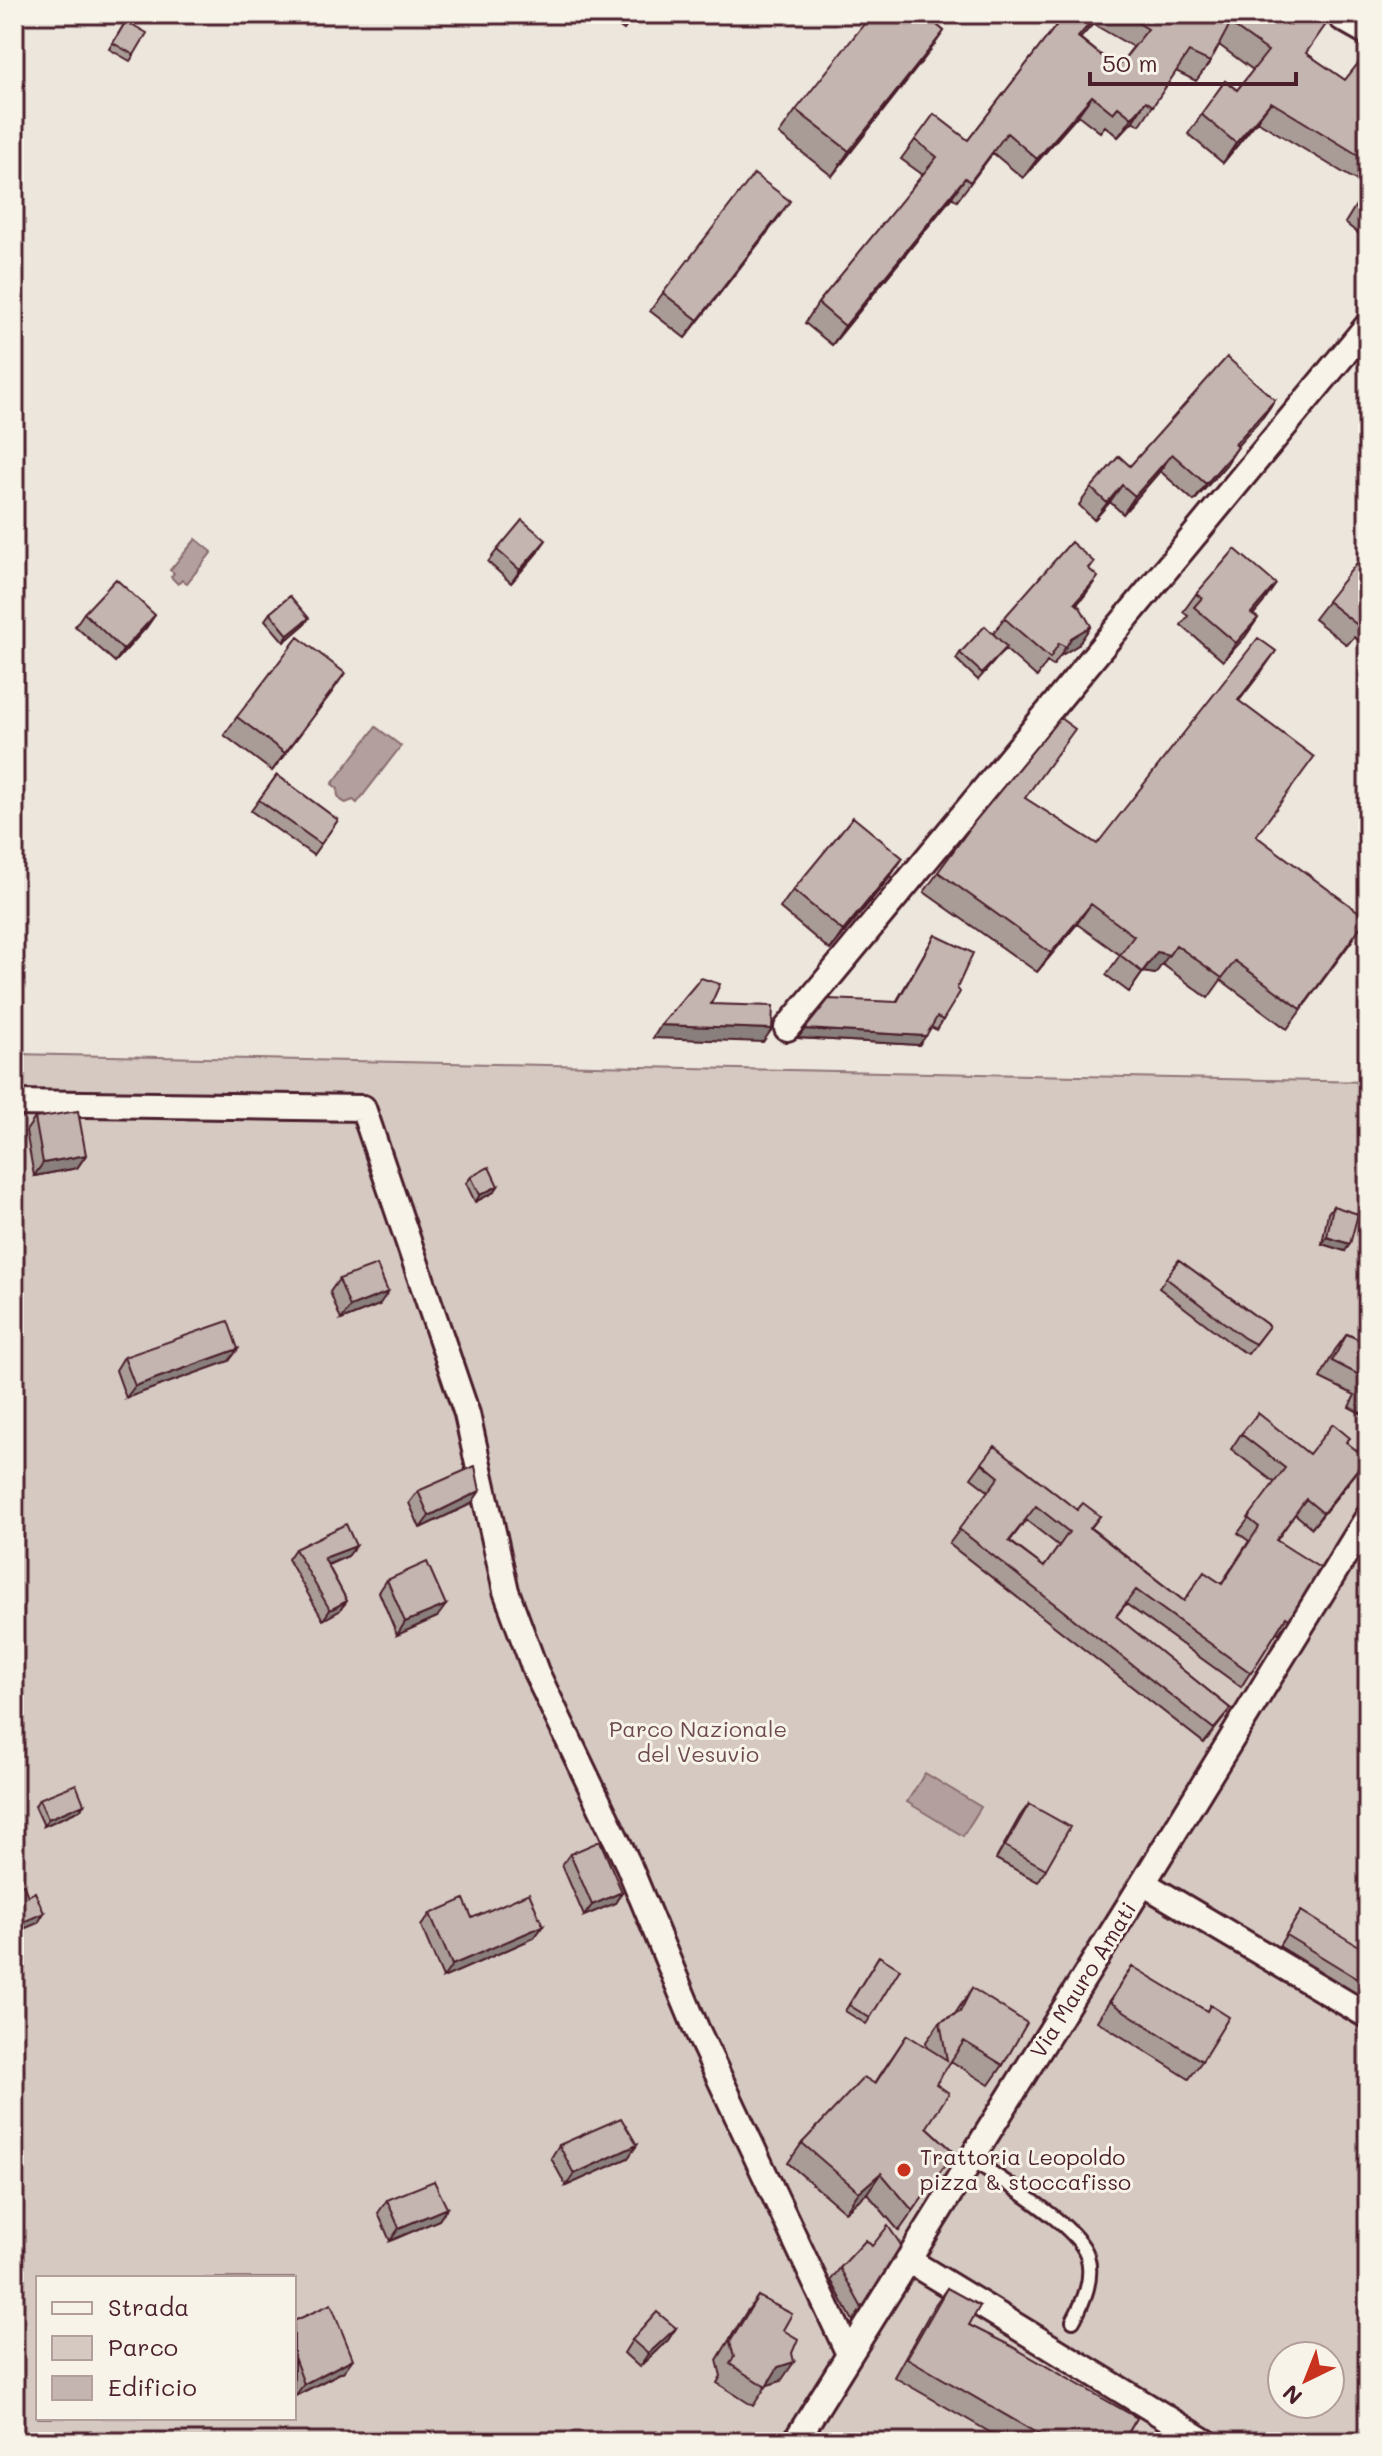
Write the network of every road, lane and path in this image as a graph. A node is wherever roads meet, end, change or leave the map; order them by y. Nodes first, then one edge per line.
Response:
1 (1345, 14) edge
2 (1368, 27) edge
3 (1368, 325) edge
4 (787, 1028) dead end
5 (14, 1103) edge
6 (1368, 1517) edge
7 (1358, 1555) edge
8 (1143, 1883) junction
9 (1368, 2016) edge
10 (972, 2159) junction
11 (908, 2260) junction
12 (1073, 2321) dead end
13 (849, 2354) junction
14 (795, 2442) edge
15 (1206, 2442) edge

1 - 2 main road
3 - 4 street
5 - 13 street
6 - 7 street, Via Mauro Amati
7 - 8 street, Via Mauro Amati
8 - 9 street
8 - 10 street, Via Mauro Amati
10 - 11 street, Via Mauro Amati
10 - 12 lane
11 - 13 street, Via Mauro Amati
11 - 15 street
13 - 14 street, Via Mauro Amati

